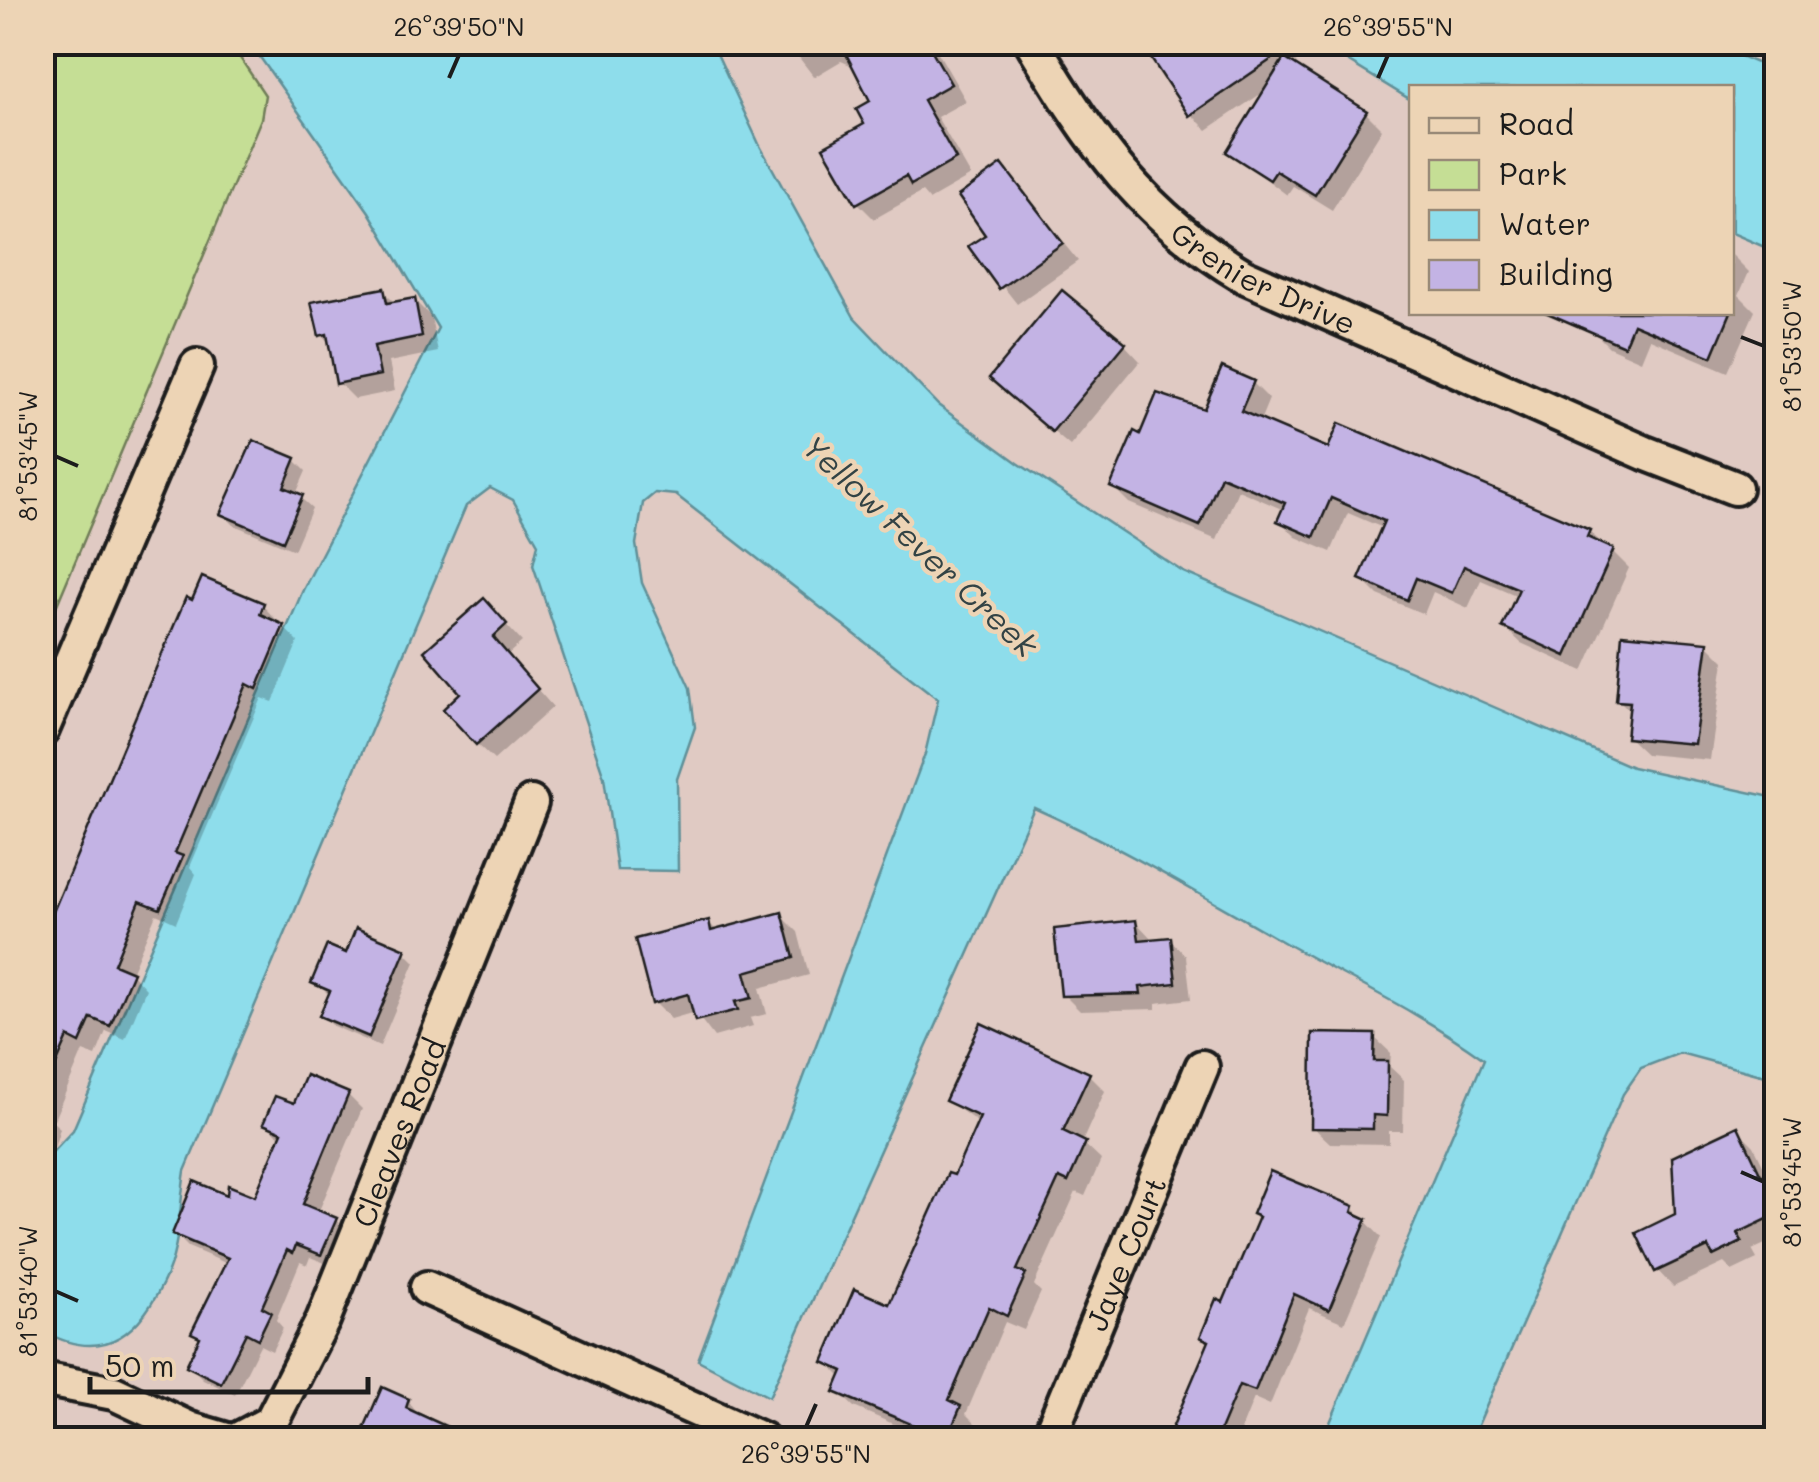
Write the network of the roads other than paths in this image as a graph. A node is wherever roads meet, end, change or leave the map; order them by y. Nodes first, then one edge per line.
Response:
1 (1032, 42) edge
2 (197, 366) dead end
3 (1735, 488) dead end
4 (42, 730) edge
5 (531, 803) dead end
6 (1202, 1067) dead end
7 (427, 1288) dead end
8 (42, 1379) edge
9 (227, 1440) edge
10 (237, 1440) edge
11 (763, 1440) edge
12 (1048, 1440) edge

1 - 3 street, Grenier Drive
2 - 4 street
5 - 10 street, Cleaves Road
6 - 12 street, Jaye Court
7 - 11 street
8 - 9 street

